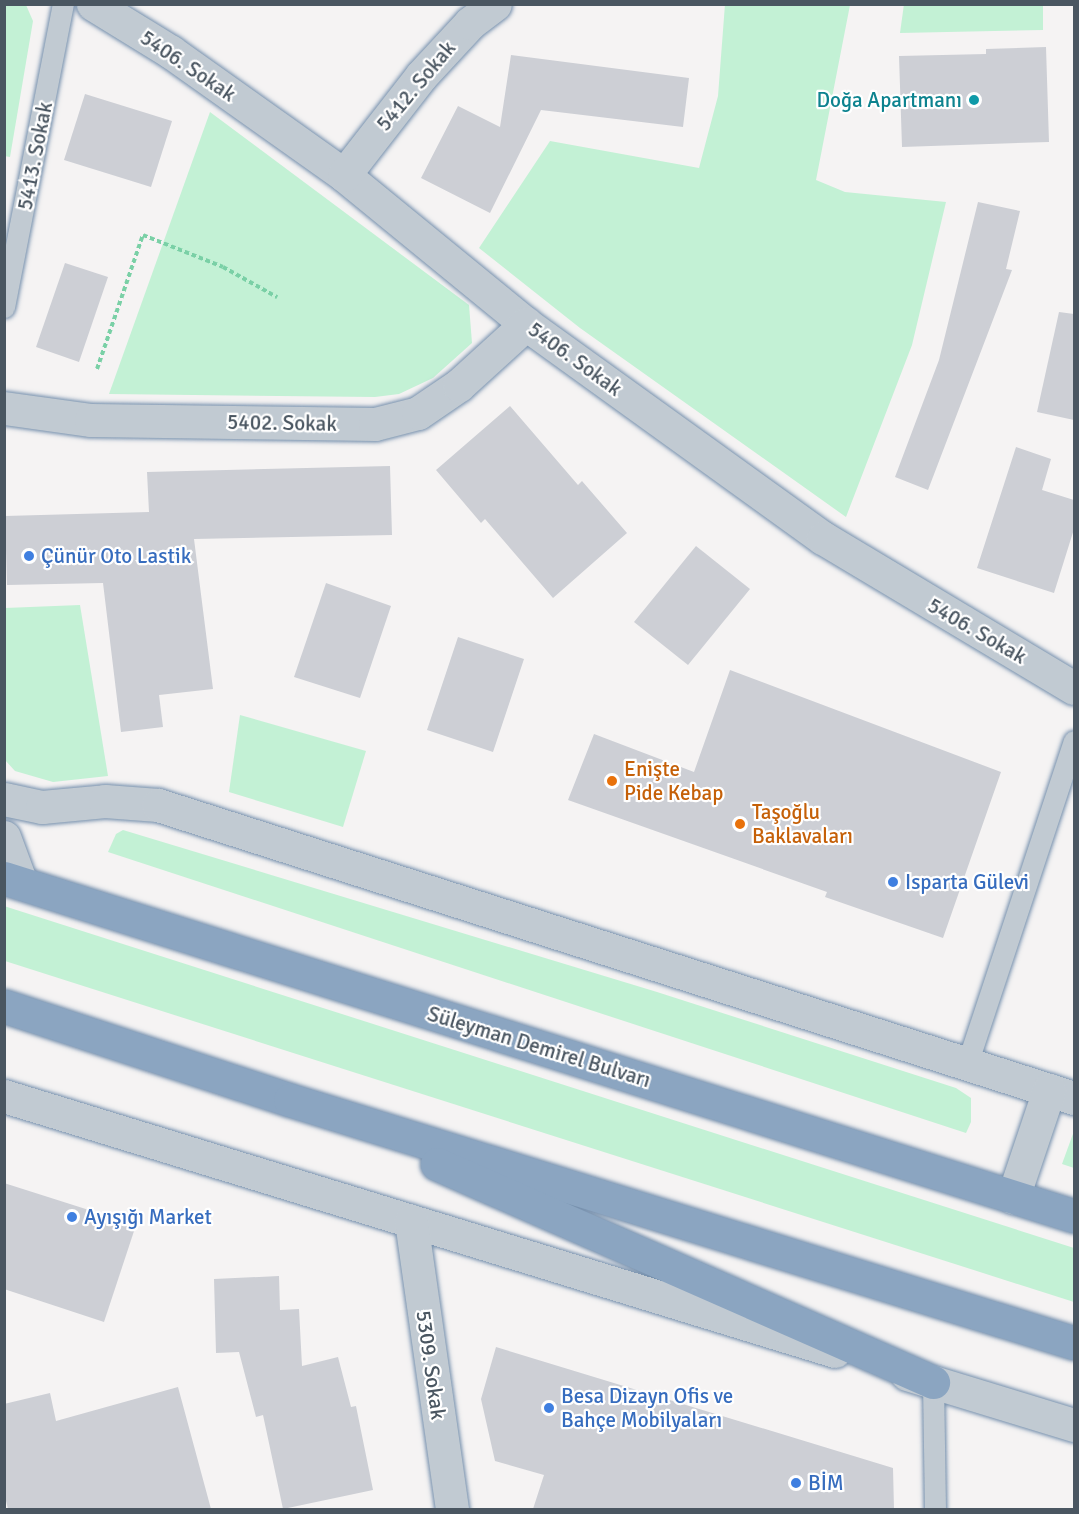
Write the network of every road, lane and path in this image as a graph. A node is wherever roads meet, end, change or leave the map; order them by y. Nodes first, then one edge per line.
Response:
1 (63, 4) edge
2 (495, 4) edge
3 (96, 5) edge
4 (344, 176) junction
5 (277, 297) dead end
6 (4, 308) edge
7 (526, 324) junction
8 (97, 369) dead end
9 (4, 408) edge
10 (1074, 688) edge
11 (1074, 741) edge
12 (4, 799) edge
13 (4, 837) edge
14 (13, 881) edge
15 (4, 1006) edge
16 (967, 1064) junction
17 (1062, 1094) edge
18 (4, 1096) edge
19 (290, 1100) junction
20 (1013, 1197) junction
21 (1074, 1216) edge
22 (411, 1221) junction
23 (1074, 1343) edge
24 (933, 1382) junction
25 (1074, 1425) edge
26 (452, 1509) edge
27 (935, 1509) edge

1 - 6 lane, 5413. Sokak
2 - 4 street, 5412. Sokak
3 - 4 street, 5406. Sokak
4 - 7 street, 5406. Sokak
5 - 8 path
7 - 9 street, 5402. Sokak
7 - 10 street, 5406. Sokak
11 - 16 lane
12 - 16 street
13 - 14 street
14 - 20 highway, Süleyman Demirel Bulvarı
15 - 19 highway
16 - 17 street
17 - 20 street
18 - 22 street
19 - 23 highway
19 - 24 highway
20 - 21 highway, Süleyman Demirel Bulvarı
22 - 24 street
22 - 26 street, 5309. Sokak
24 - 25 street
24 - 27 lane

